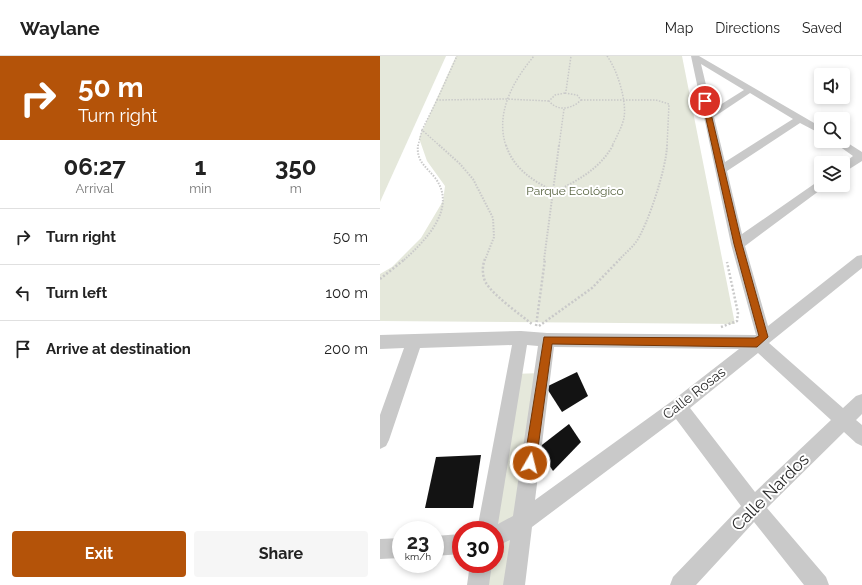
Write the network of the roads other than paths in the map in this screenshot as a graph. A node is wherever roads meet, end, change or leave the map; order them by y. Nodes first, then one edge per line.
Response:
1 (695, 56) edge
2 (751, 89) junction
3 (709, 116) junction
4 (801, 118) junction
5 (814, 126) edge
6 (848, 148) edge
7 (861, 156) edge
8 (850, 164) edge
9 (721, 170) junction
10 (814, 189) edge
11 (738, 244) junction
12 (862, 260) edge
13 (543, 332) junction
14 (521, 338) junction
15 (760, 340) junction
16 (414, 341) junction
17 (380, 342) edge
18 (862, 402) edge
19 (678, 407) junction
20 (844, 420) junction
21 (862, 437) edge
22 (380, 440) edge
23 (754, 507) junction
24 (488, 521) edge
25 (522, 522) junction
26 (504, 532) edge
27 (392, 548) edge
28 (380, 549) edge
29 (480, 573) edge
30 (478, 585) edge
31 (514, 585) edge
32 (680, 585) edge
33 (818, 585) edge

1 - 2 street
1 - 3 street
2 - 3 street
2 - 4 street
3 - 9 street
4 - 5 street
4 - 9 street
6 - 7 street
7 - 8 street
9 - 11 street
10 - 11 street
11 - 15 street
12 - 15 street, Calle Rosas
13 - 14 street
13 - 15 street
13 - 25 street
14 - 16 street
14 - 24 street
15 - 19 street, Calle Rosas
15 - 20 street
16 - 17 street
16 - 22 street
18 - 20 street, Calle Nardos
19 - 23 street
19 - 25 street, Calle Rosas
20 - 21 street
20 - 23 street, Calle Nardos
23 - 32 street, Calle Nardos
23 - 33 street
25 - 26 street, Calle Rosas
25 - 31 street
27 - 28 street
29 - 30 street

